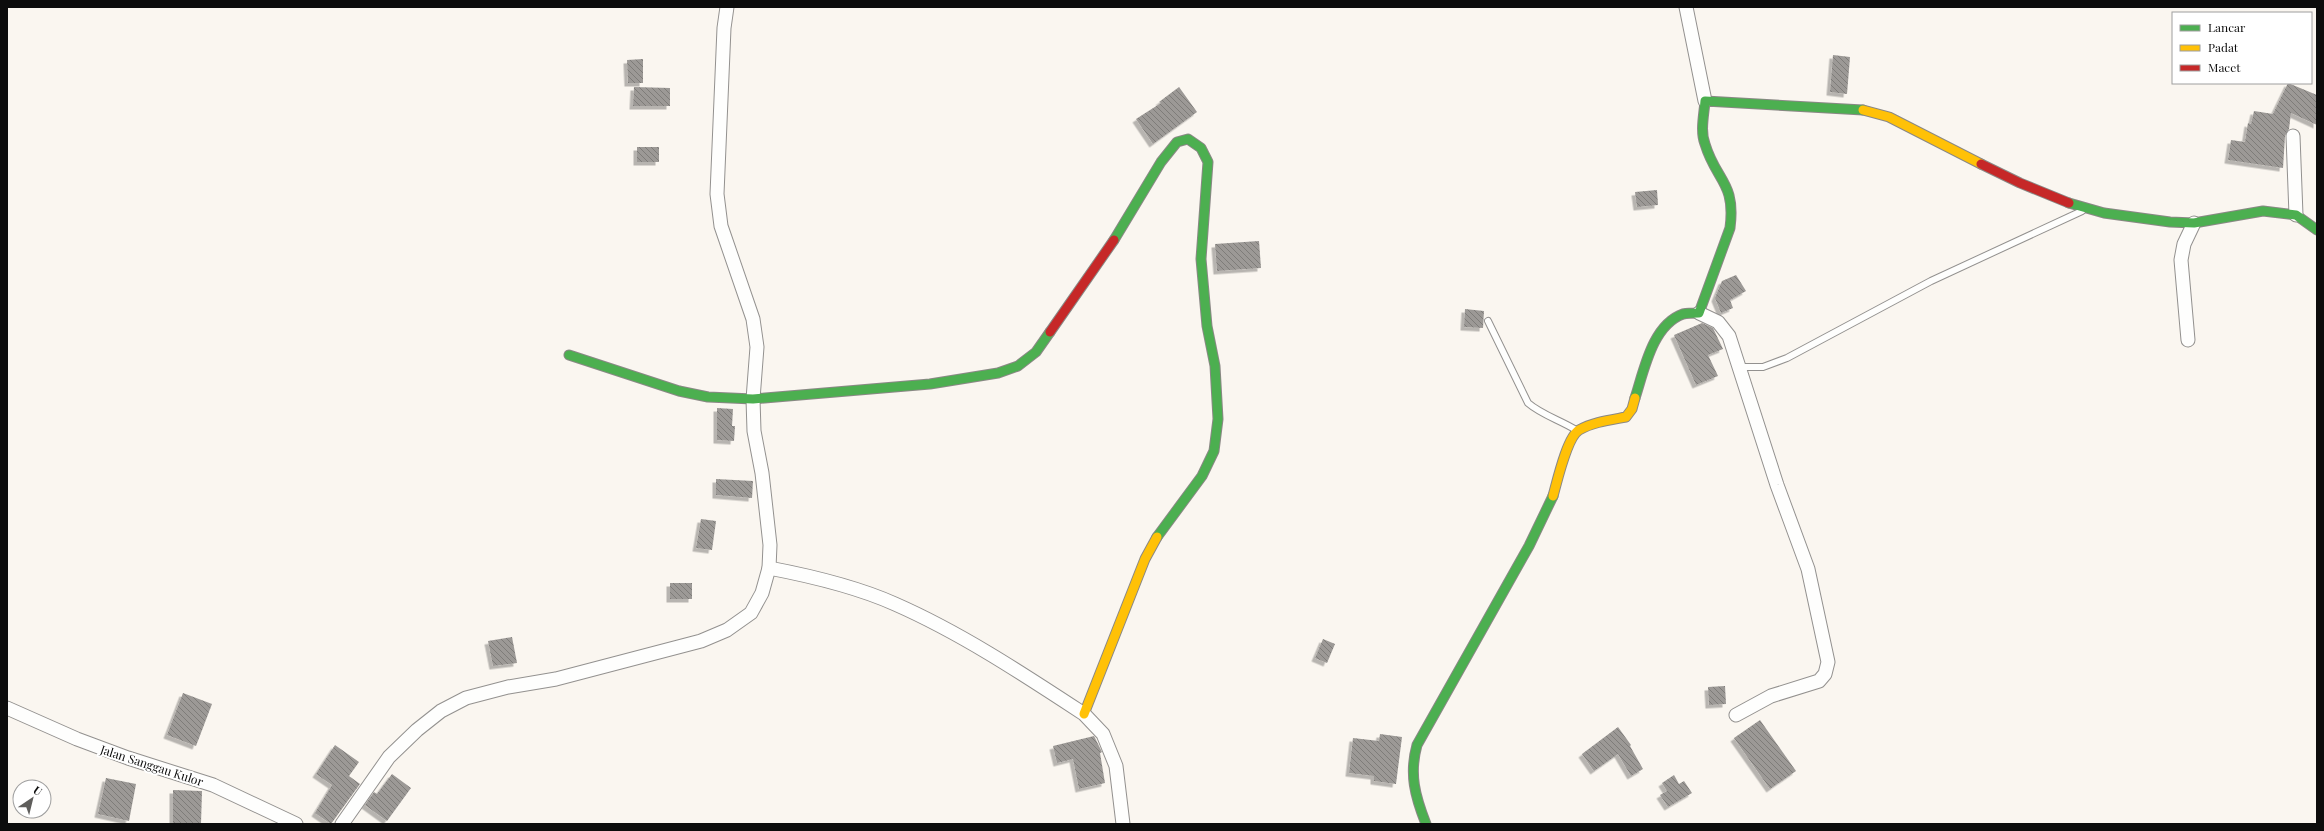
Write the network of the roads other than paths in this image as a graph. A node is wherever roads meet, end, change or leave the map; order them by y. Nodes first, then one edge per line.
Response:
1 (727, 7) edge
2 (1686, 7) edge
3 (1705, 101) junction
4 (2293, 136) dead end
5 (2087, 208) junction
6 (2296, 215) junction
7 (2194, 222) junction
8 (2317, 230) edge
9 (1699, 313) junction
10 (1488, 321) dead end
11 (2188, 340) dead end
12 (568, 355) dead end
13 (1740, 367) junction
14 (753, 399) junction
15 (1577, 431) junction
16 (769, 568) junction
17 (7, 708) edge
18 (1084, 714) junction
19 (1736, 715) dead end
20 (296, 824) edge
21 (342, 824) edge
22 (1123, 824) edge
23 (1426, 824) edge

1 - 14 street
2 - 3 street
3 - 5 street
3 - 9 street
4 - 6 street
5 - 7 street
5 - 13 lane
6 - 7 street
6 - 8 street
7 - 11 street
9 - 13 street
9 - 15 street
10 - 15 lane
12 - 14 street
13 - 19 street
14 - 16 street
14 - 18 street
15 - 23 street
16 - 18 street
16 - 21 street
17 - 20 street, Jalan Sanggau Kulor
18 - 22 street

